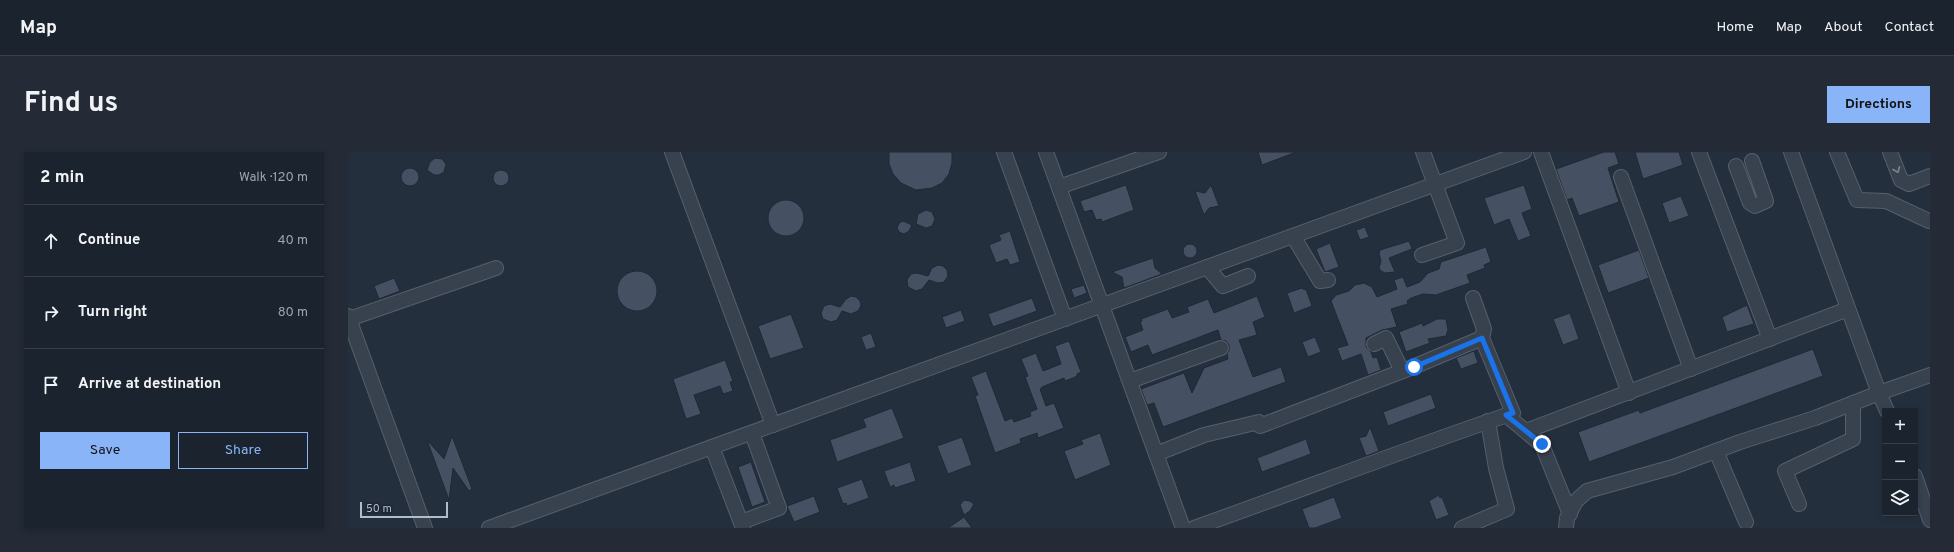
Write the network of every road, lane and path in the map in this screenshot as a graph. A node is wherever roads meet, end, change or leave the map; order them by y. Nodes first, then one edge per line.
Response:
1 (672, 152) edge
2 (1004, 152) edge
3 (1046, 152) edge
4 (1159, 152) edge
5 (1423, 152) edge
6 (1524, 152) edge
7 (1542, 152) edge
8 (1699, 152) edge
9 (1791, 152) edge
10 (1836, 152) edge
11 (1890, 152) edge
12 (1753, 156) edge
13 (1930, 176) edge
14 (1621, 177) dead end
15 (1435, 184) junction
16 (1059, 187) junction
17 (1930, 222) edge
18 (1293, 236) junction
19 (1422, 255) dead end
20 (1207, 267) junction
21 (496, 268) dead end
22 (1248, 276) dead end
23 (1328, 280) dead end
24 (1473, 298) dead end
25 (1102, 305) junction
26 (1848, 309) junction
27 (348, 318) edge
28 (1065, 319) junction
29 (1482, 338) junction
30 (1770, 339) junction
31 (1374, 344) dead end
32 (1221, 348) dead end
33 (1691, 369) junction
34 (1402, 371) junction
35 (1930, 375) edge
36 (1130, 381) junction
37 (1629, 392) junction
38 (1879, 393) junction
39 (1853, 403) junction
40 (1886, 408) edge
41 (1506, 415) junction
42 (1488, 421) junction
43 (773, 425) junction
44 (1526, 432) junction
45 (752, 433) junction
46 (712, 447) junction
47 (1716, 450) junction
48 (1156, 454) junction
49 (1916, 480) edge
50 (1799, 504) dead end
51 (1570, 514) junction
52 (1930, 520) edge
53 (1746, 522) dead end
54 (742, 525) edge
55 (1468, 527) edge
56 (425, 528) edge
57 (489, 528) edge
58 (1183, 528) edge
59 (1194, 528) edge
60 (1566, 528) edge

1 - 43 lane
2 - 28 lane
3 - 16 lane
4 - 16 lane
5 - 15 lane
6 - 15 lane
7 - 37 lane
8 - 30 lane
9 - 26 lane
10 - 17 lane
11 -> 13 lane
12 - 12 lane
14 - 33 lane
15 - 18 lane
15 - 19 lane
16 - 25 lane
18 - 20 lane
18 - 23 lane
20 - 22 lane
20 - 25 lane
21 - 27 lane
24 - 29 lane
25 - 28 lane
25 - 36 lane
26 - 30 lane
26 - 38 lane
27 - 56 lane
28 - 43 lane
29 - 34 lane
29 - 41 lane
30 - 33 lane
31 - 34 lane
32 - 36 lane
33 - 37 lane
34 - 48 lane
35 - 38 lane
36 - 48 lane
37 - 44 lane
38 - 39 lane
38 - 40 lane
39 - 47 lane
39 - 50 lane
41 - 42 lane
41 - 44 lane
42 - 55 lane
42 - 59 lane
43 - 45 lane
44 - 51 lane
45 - 46 lane
45 - 54 lane
46 - 54 lane
46 - 57 lane
47 - 51 lane
47 - 53 lane
48 - 58 lane
49 - 52 lane
51 - 60 lane

